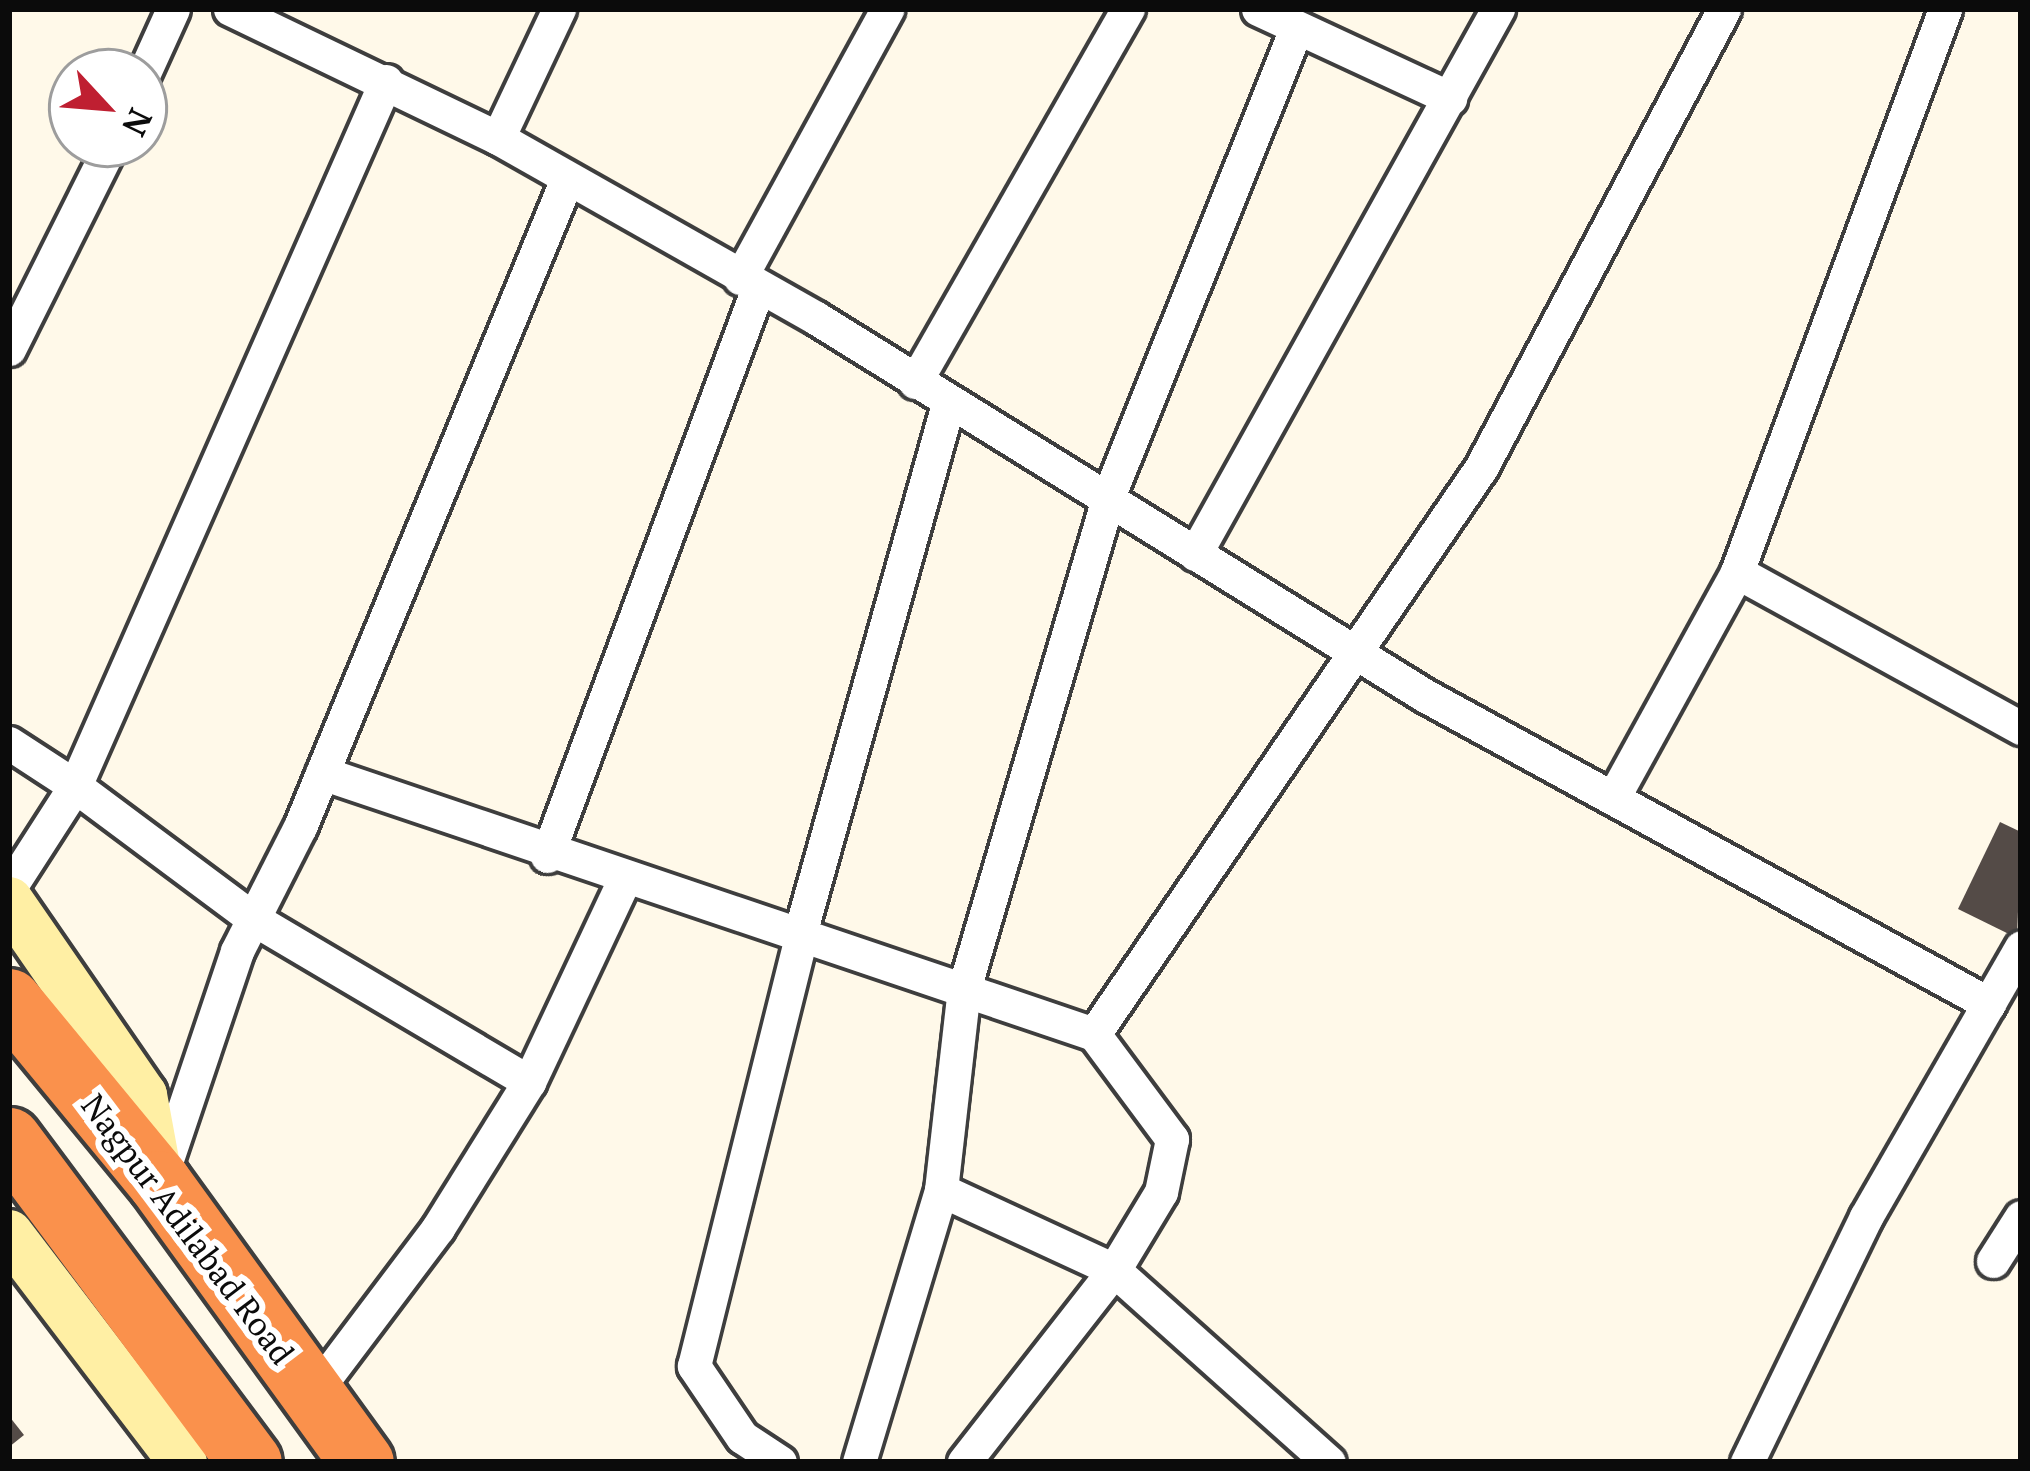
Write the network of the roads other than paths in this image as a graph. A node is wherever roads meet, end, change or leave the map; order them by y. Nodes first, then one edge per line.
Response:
1 (173, 9) edge
2 (230, 9) edge
3 (559, 9) edge
4 (887, 9) edge
5 (1128, 9) edge
6 (1258, 9) edge
7 (1498, 9) edge
8 (1724, 9) edge
9 (1945, 9) edge
10 (1296, 28) junction
11 (155, 48) edge
12 (386, 81) junction
13 (1450, 98) junction
14 (498, 138) junction
15 (99, 168) edge
16 (567, 179) junction
17 (749, 283) junction
18 (9, 349) edge
19 (915, 382) junction
20 (948, 404) junction
21 (1109, 495) junction
22 (1195, 554) junction
23 (1736, 572) junction
24 (1352, 651) junction
25 (2021, 728) edge
26 (9, 742) edge
27 (322, 773) junction
28 (75, 786) junction
29 (1613, 799) junction
30 (547, 856) junction
31 (623, 882) junction
32 (9, 889) edge
33 (9, 901) edge
34 (252, 918) junction
35 (800, 937) junction
36 (2021, 947) edge
37 (964, 989) junction
38 (9, 1000) edge
39 (1989, 1004) junction
40 (1094, 1034) junction
41 (529, 1082) junction
42 (9, 1139) edge
43 (159, 1182) junction
44 (941, 1190) junction
45 (2021, 1216) edge
46 (9, 1234) edge
47 (1993, 1261) dead end
48 (1114, 1270) junction
49 (348, 1440) edge
50 (1316, 1458) edge
51 (183, 1462) edge
52 (250, 1462) edge
53 (780, 1462) edge
54 (859, 1462) edge
55 (964, 1462) edge
56 (1747, 1462) edge

1 - 11 street
2 - 12 street
3 - 14 street
4 - 17 street
5 - 19 street
6 - 10 street
7 - 13 street
8 - 24 street
9 - 23 street
10 - 13 street
10 - 21 street
12 - 14 street
12 - 28 street
13 - 22 street
14 - 16 street
15 - 18 street
16 - 17 street
16 - 27 street
17 - 19 street
17 - 30 street
19 - 20 street
20 - 21 street
20 - 35 street
21 - 22 street
21 - 37 street
22 - 24 street
23 - 25 street
23 - 29 street
24 - 29 street
24 - 40 street
26 - 28 street
27 - 30 street
27 - 34 street
28 - 32 street
28 - 34 street
29 - 39 street
30 - 31 street
31 - 35 street
31 - 41 street
33 - 43 street
34 - 41 street
34 - 43 street
35 - 37 street
35 - 53 street
36 - 39 street
37 - 40 street
37 - 44 street
38 - 43 highway, Nagpur Adilabad Road
39 - 56 street
40 - 48 street
41 - 49 street
42 - 52 highway
43 - 49 highway, Nagpur Adilabad Road
44 - 48 street
44 - 54 street
45 - 47 street
46 - 51 street
48 - 50 street
48 - 55 street

